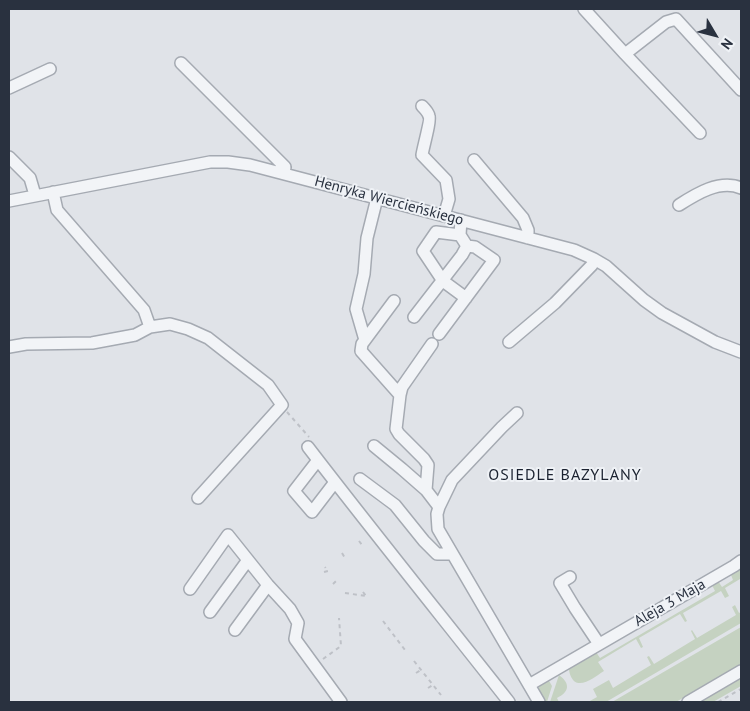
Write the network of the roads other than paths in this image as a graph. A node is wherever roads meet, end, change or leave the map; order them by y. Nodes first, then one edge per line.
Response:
1 (584, 9) edge
2 (675, 14) edge
3 (625, 54) junction
4 (181, 63) dead end
5 (50, 69) dead end
6 (9, 88) edge
7 (741, 90) edge
8 (422, 106) dead end
9 (700, 133) dead end
10 (9, 157) edge
11 (474, 160) dead end
12 (284, 173) junction
13 (741, 188) edge
14 (53, 192) junction
15 (35, 196) junction
16 (377, 198) junction
17 (9, 201) edge
18 (679, 204) dead end
19 (444, 216) junction
20 (461, 220) junction
21 (460, 235) junction
22 (528, 238) junction
23 (467, 246) junction
24 (594, 259) junction
25 (443, 281) junction
26 (466, 298) junction
27 (394, 301) dead end
28 (414, 318) dead end
29 (150, 328) junction
30 (439, 334) dead end
31 (365, 340) junction
32 (509, 342) dead end
33 (432, 344) dead end
34 (9, 347) edge
35 (741, 352) edge
36 (400, 395) junction
37 (517, 413) dead end
38 (374, 446) dead end
39 (308, 447) dead end
40 (318, 460) junction
41 (360, 479) dead end
42 (335, 482) junction
43 (426, 490) junction
44 (198, 498) dead end
45 (439, 507) junction
46 (452, 554) junction
47 (248, 560) junction
48 (741, 560) edge
49 (570, 577) dead end
50 (268, 585) junction
51 (190, 589) dead end
52 (210, 612) dead end
53 (235, 630) dead end
54 (598, 644) junction
55 (741, 671) edge
56 (529, 685) junction
57 (341, 702) edge
58 (509, 702) edge
59 (538, 702) edge
60 (688, 702) edge

1 - 3 street
2 - 3 street
2 - 7 street
3 - 9 street
4 - 12 street
5 - 6 street
8 - 19 street
10 - 15 street
11 - 22 street
12 - 14 street, Henryka Wiercieńskiego
12 - 16 street, Henryka Wiercieńskiego
13 - 18 street
14 - 15 street, Henryka Wiercieńskiego
14 - 29 street
15 - 17 street, Henryka Wiercieńskiego
16 - 19 street, Henryka Wiercieńskiego
16 - 31 street
19 - 20 street, Henryka Wiercieńskiego
20 - 21 street
20 - 22 street, Henryka Wiercieńskiego
21 - 23 street
21 - 25 street
22 - 24 street, Henryka Wiercieńskiego
23 - 25 street
23 - 26 street
24 - 32 street
24 - 35 street, Henryka Wiercieńskiego
25 - 26 street
25 - 28 street
26 - 30 street
27 - 31 street
29 - 34 street
29 - 44 street
31 - 36 street
33 - 36 street
36 - 43 street
37 - 45 street
38 - 43 street
39 - 40 street
40 - 42 street
40 - 42 street
41 - 46 street
42 - 58 street
43 - 45 street
45 - 46 street
46 - 56 street
47 - 50 street
47 - 51 street
47 - 52 street
48 - 54 street, Aleja 3 Maja
49 - 54 street
50 - 53 street
50 - 57 street
54 - 56 street, Aleja 3 Maja
55 - 60 street
56 - 59 street

